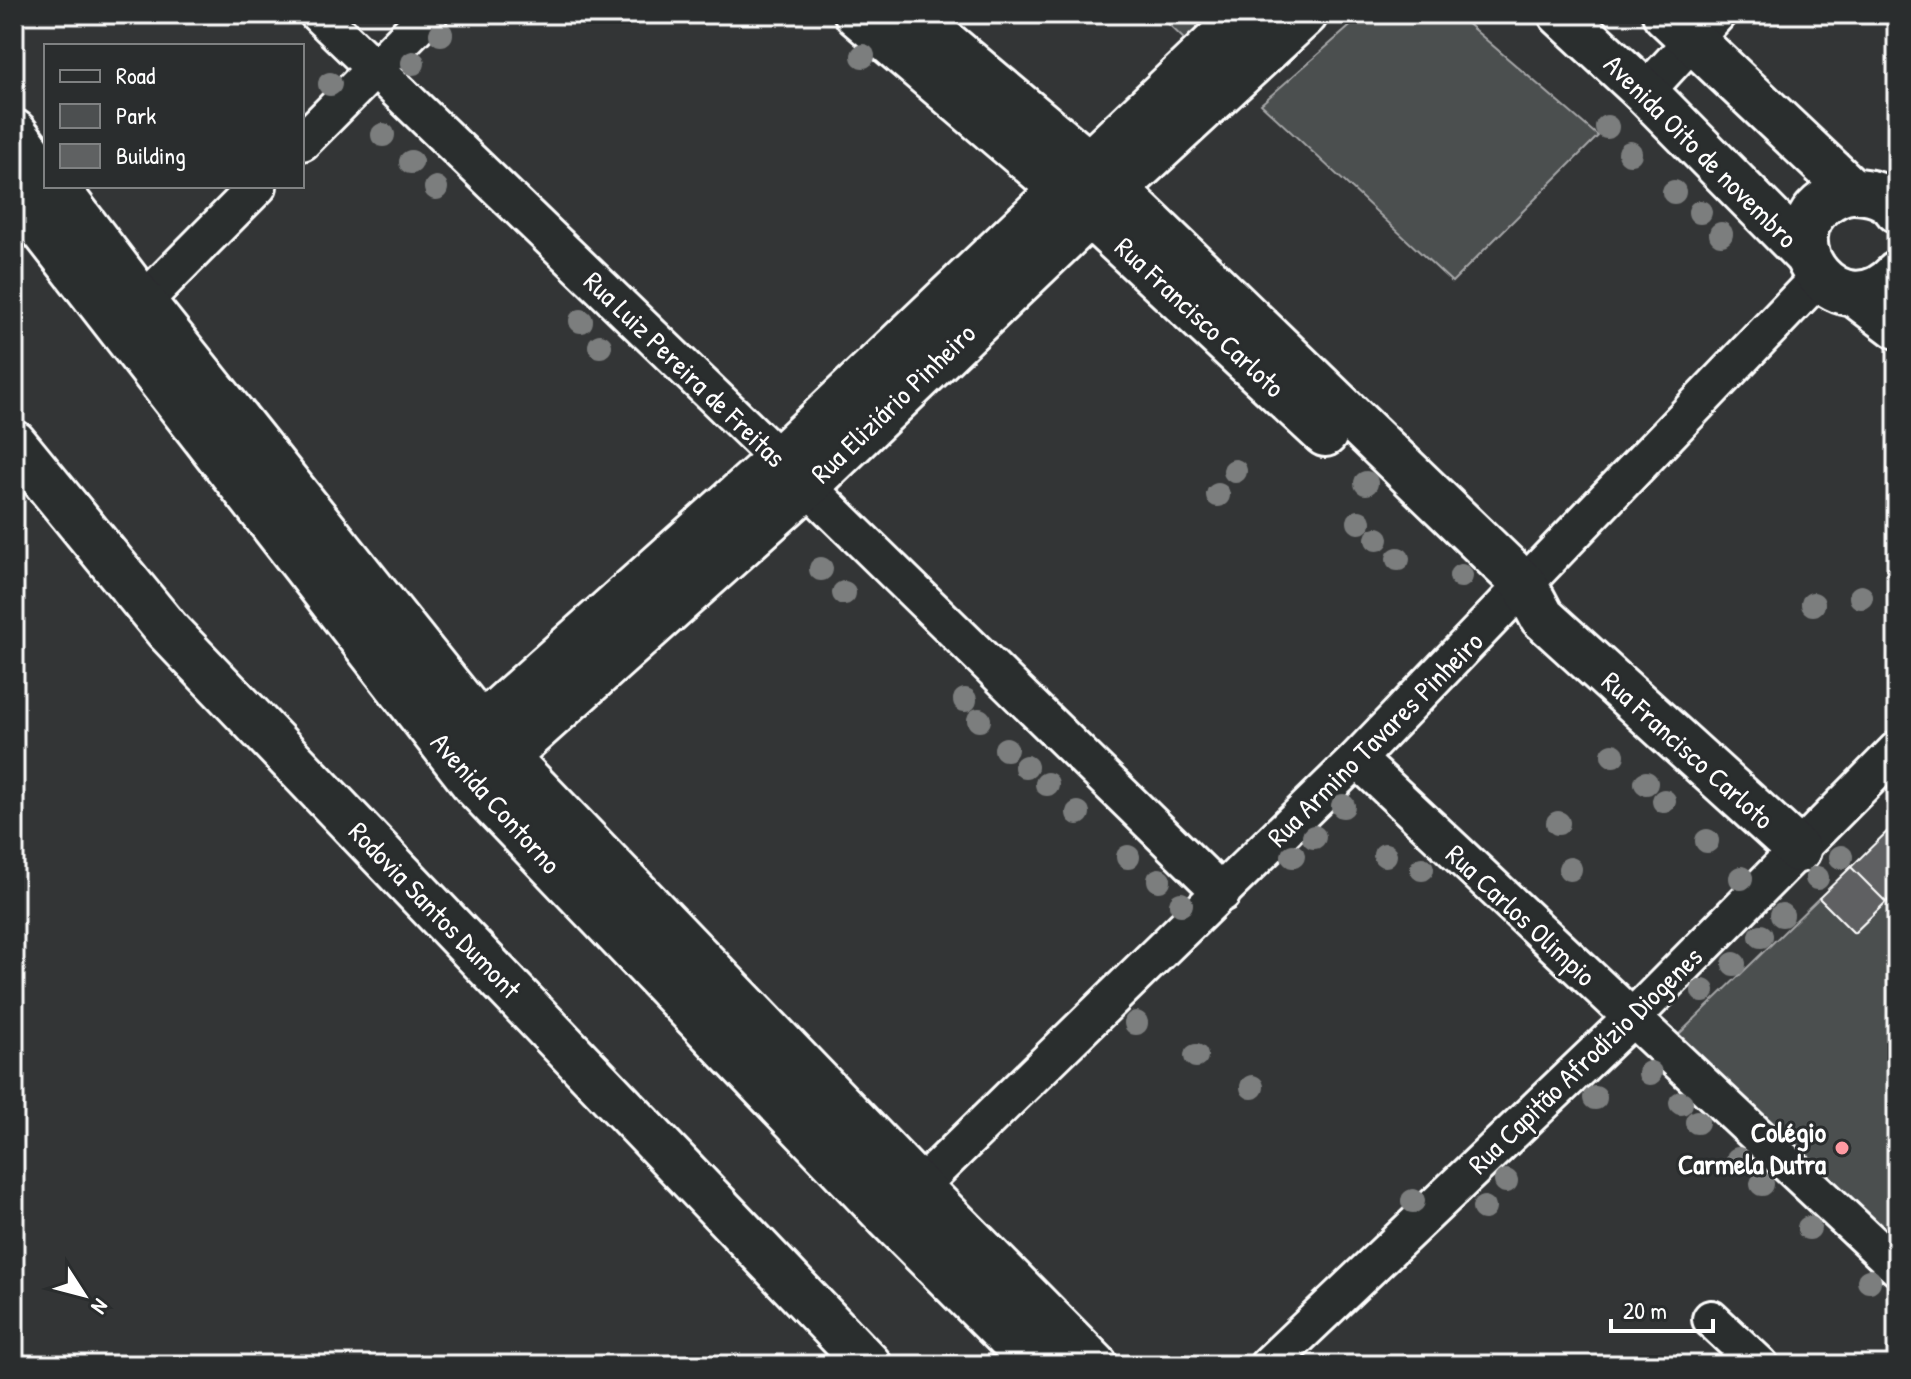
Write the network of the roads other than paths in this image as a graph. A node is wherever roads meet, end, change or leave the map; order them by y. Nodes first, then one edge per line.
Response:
1 (318, 14) edge
2 (429, 14) edge
3 (857, 14) edge
4 (911, 14) edge
5 (1246, 14) edge
6 (1305, 14) edge
7 (1561, 14) edge
8 (1691, 23) edge
9 (374, 68) junction
10 (1645, 92) junction
11 (14, 132) edge
12 (304, 140) edge
13 (44, 171) edge
14 (57, 188) edge
15 (256, 188) edge
16 (1090, 190) junction
17 (1851, 190) junction
18 (14, 192) edge
19 (1896, 205) edge
20 (1897, 274) edge
21 (1827, 276) junction
22 (143, 302) junction
23 (1897, 326) edge
24 (14, 443) edge
25 (792, 473) junction
26 (1525, 602) junction
27 (1897, 750) edge
28 (477, 756) junction
29 (1357, 759) junction
30 (1798, 850) junction
31 (1222, 893) junction
32 (1631, 1019) junction
33 (919, 1187) junction
34 (1897, 1267) edge
35 (1711, 1319) dead end
36 (869, 1365) edge
37 (1036, 1365) edge
38 (1095, 1365) edge
39 (1268, 1365) edge
40 (1760, 1365) edge

1 - 9 street, Rua Luiz Pereira de Freitas
2 - 9 street
3 - 16 main road, Rua Francisco Carloto
4 - 16 main road, Rua Francisco Carloto
5 - 16 main road, Rua Eliziário Pinheiro
6 - 16 main road, Rua Eliziário Pinheiro
7 - 10 main road, Avenida Oito de novembro
8 - 10 street
8 - 17 main road
9 - 12 street
9 - 25 street, Rua Luiz Pereira de Freitas
10 - 21 main road, Avenida Oito de novembro
11 - 13 main road
14 - 22 main road, Avenida Contorno
15 - 22 street
16 - 25 main road, Rua Eliziário Pinheiro
16 - 26 main road, Rua Francisco Carloto
17 - 19 main road
17 - 21 main road
18 - 28 main road, Avenida Contorno
20 - 21 main road
21 - 23 main road, Avenida Oito de novembro
21 - 26 street, Rua Armino Tavares Pinheiro
22 - 28 main road, Avenida Contorno
24 - 36 main road, Rodovia Santos Dumont
25 - 28 main road, Rua Eliziário Pinheiro
25 - 31 street, Rua Luiz Pereira de Freitas
26 - 29 street, Rua Armino Tavares Pinheiro
26 - 30 main road, Rua Francisco Carloto
27 - 30 street, Rua Capitão Afrodízio Diogenes
28 - 33 main road, Avenida Contorno
28 - 37 main road, Avenida Contorno
29 - 31 street, Rua Armino Tavares Pinheiro
29 - 32 street, Rua Carlos Olimpio
30 - 32 street, Rua Capitão Afrodízio Diogenes
31 - 33 street, Rua Armino Tavares Pinheiro
32 - 34 street, Rua Carlos Olimpio
32 - 39 street, Rua Capitão Afrodízio Diogenes
33 - 38 main road, Avenida Contorno
35 - 40 street

